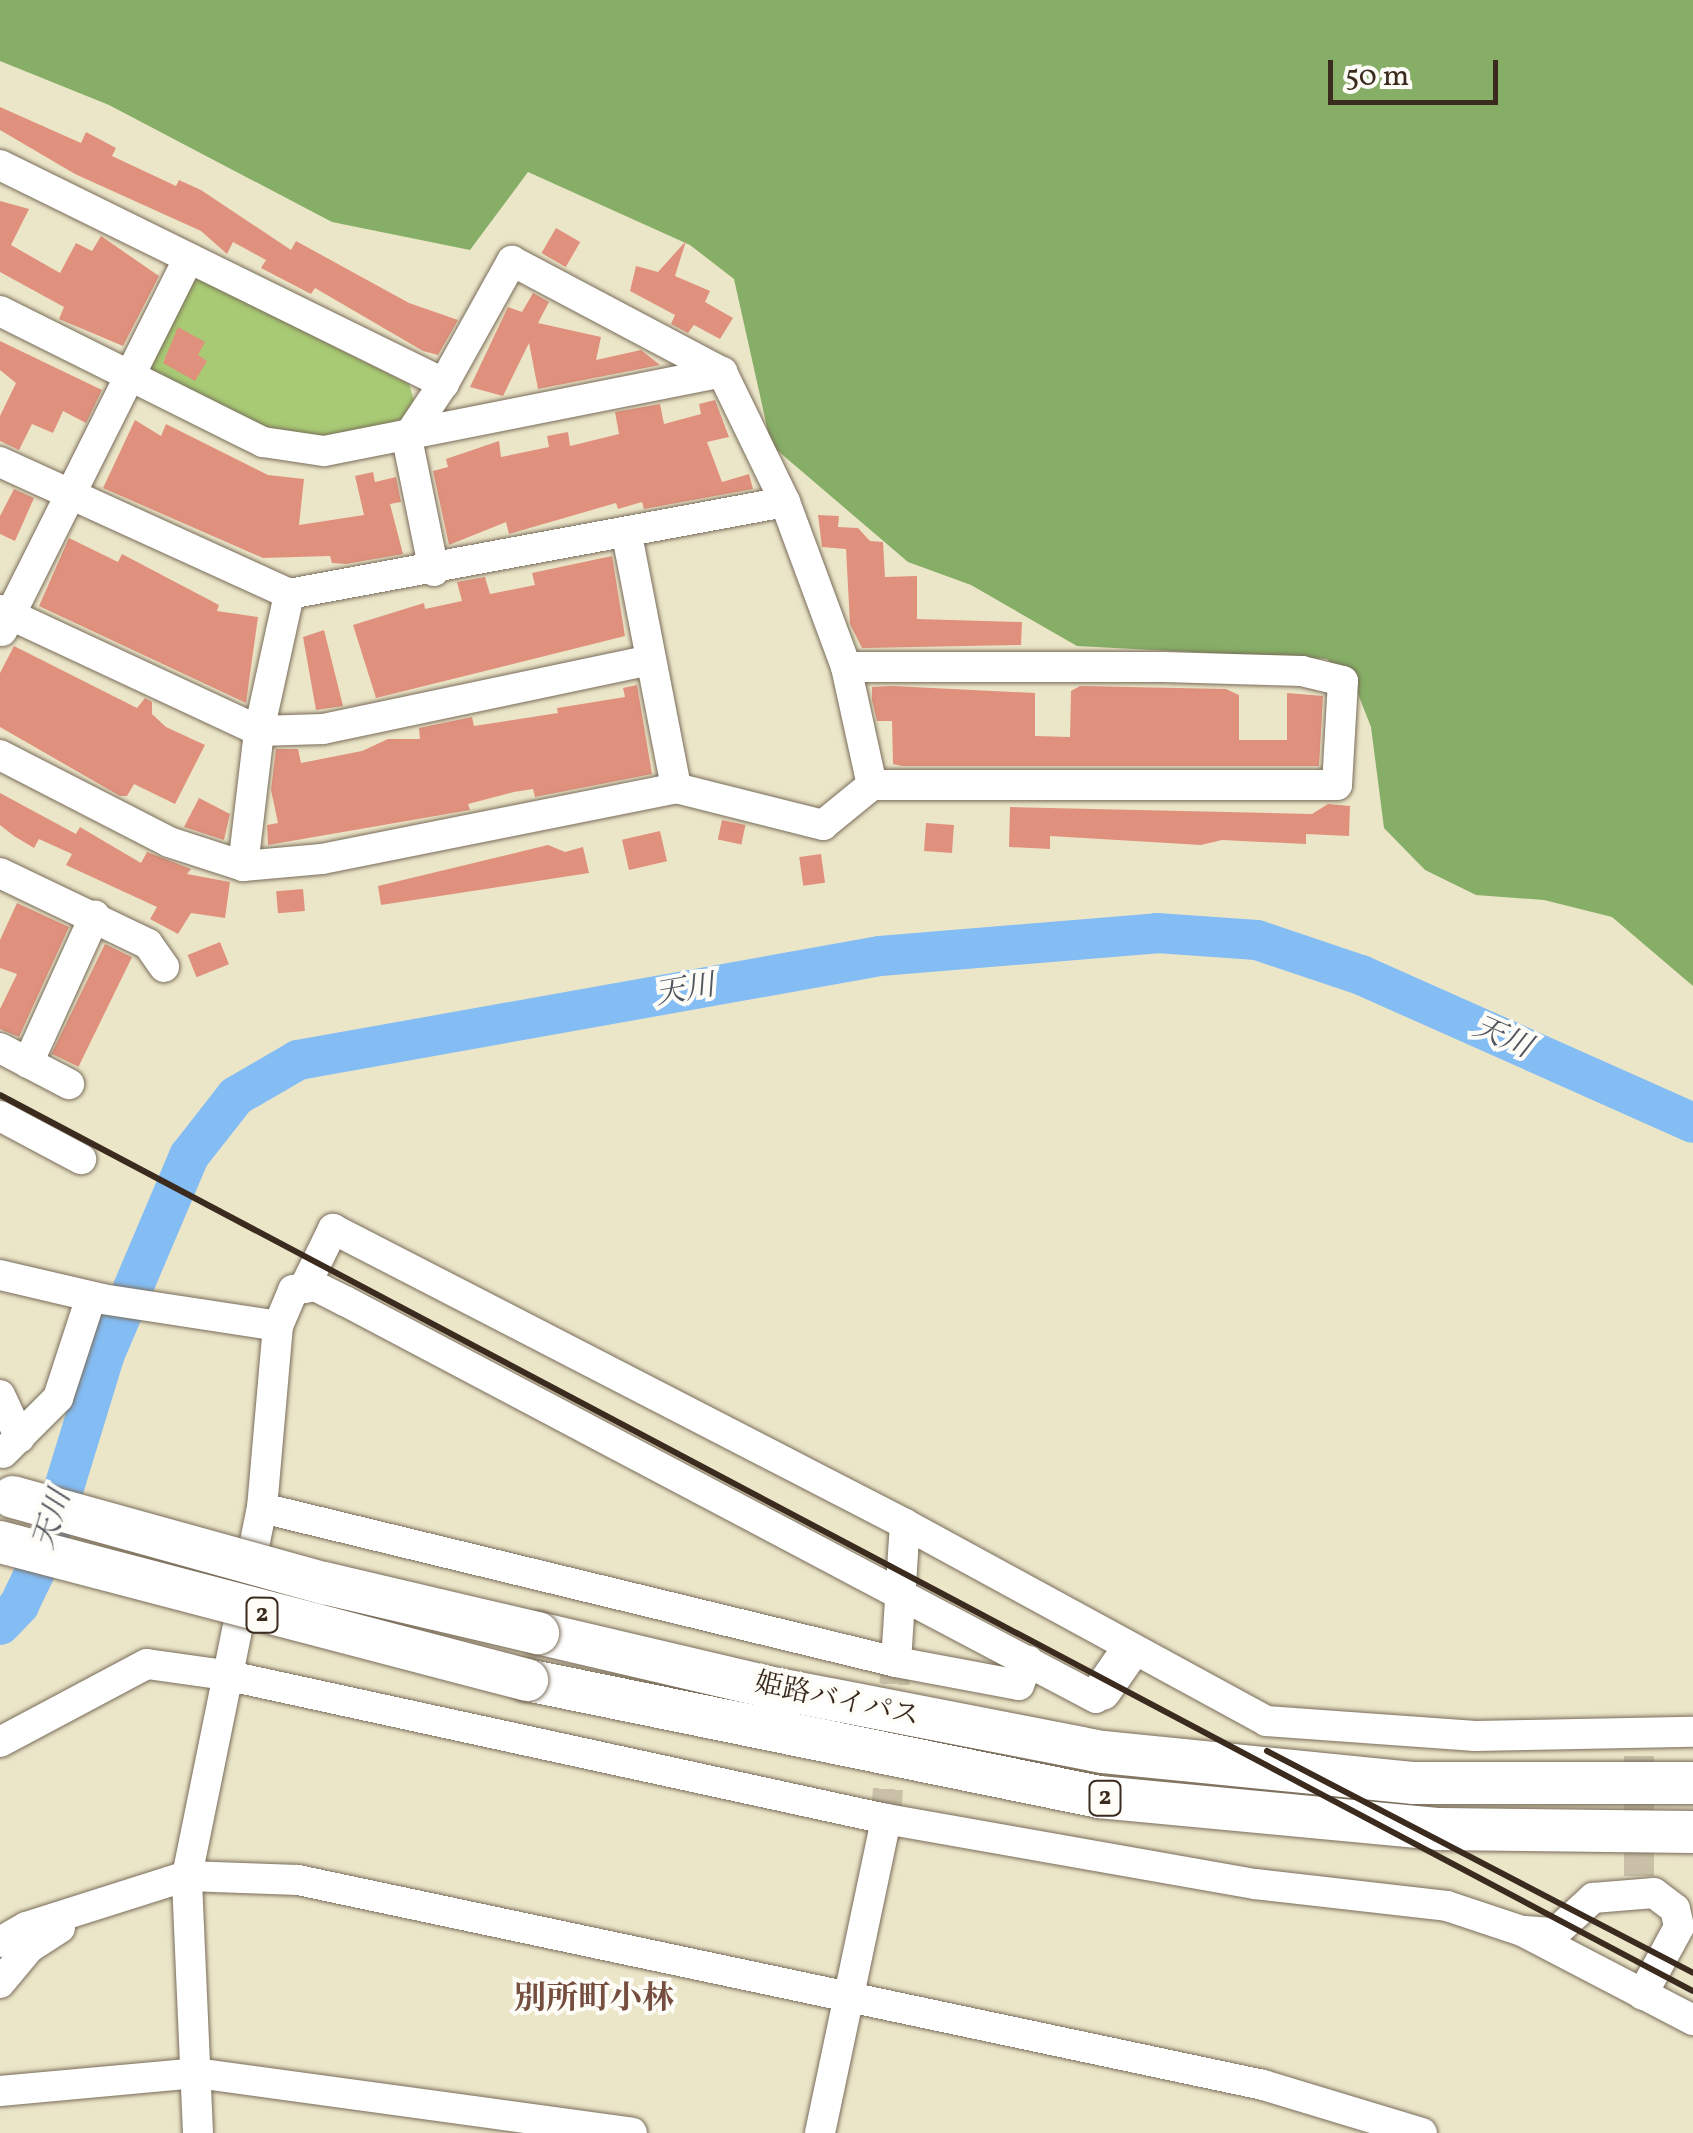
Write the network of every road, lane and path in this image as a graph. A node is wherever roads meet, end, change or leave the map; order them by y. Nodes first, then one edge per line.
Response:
1 (0, 165) edge
2 (189, 258) junction
3 (0, 310) edge
4 (722, 372) junction
5 (127, 374) junction
6 (444, 383) junction
7 (407, 438) junction
8 (0, 462) edge
9 (66, 494) junction
10 (784, 502) junction
11 (628, 535) junction
12 (434, 570) junction
13 (289, 594) junction
14 (4, 620) edge
15 (651, 660) junction
16 (846, 667) junction
17 (260, 731) junction
18 (0, 755) edge
19 (872, 786) junction
20 (676, 788) junction
21 (243, 866) junction
22 (0, 873) edge
23 (95, 916) junction
24 (164, 967) dead end
25 (0, 1048) edge
26 (28, 1063) junction
27 (69, 1084) dead end
28 (0, 1116) edge
29 (81, 1160) dead end
30 (0, 1275) edge
31 (304, 1288) junction
32 (96, 1298) junction
33 (268, 1324) junction
34 (0, 1394) edge
35 (9, 1470) edge
36 (262, 1508) junction
37 (904, 1524) junction
38 (0, 1542) edge
39 (900, 1592) junction
40 (1127, 1655) dead end
41 (896, 1662) junction
42 (1028, 1662) junction
43 (225, 1675) junction
44 (1102, 1692) joint
45 (1693, 1732) edge
46 (0, 1742) edge
47 (1693, 1784) edge
48 (886, 1820) junction
49 (1693, 1832) edge
50 (187, 1876) junction
51 (104, 1899) junction
52 (1566, 1926) junction
53 (1522, 1931) junction
54 (1686, 1931) edge
55 (0, 1942) edge
56 (1578, 1964) junction
57 (0, 1984) edge
58 (1642, 1995) junction
59 (846, 2002) junction
60 (1693, 2020) edge
61 (196, 2073) junction
62 (0, 2091) edge
63 (532, 2126) edge
64 (198, 2133) edge
65 (632, 2133) edge
66 (820, 2133) edge
67 (1422, 2133) edge

1 - 2 street
2 - 5 street
2 - 6 street
3 - 5 street
4 - 6 street
4 - 7 street
4 - 10 street
5 - 7 street
5 - 9 street
6 - 7 street
7 - 12 street
8 - 9 street
9 - 13 street
9 - 14 street
10 - 11 street
10 - 16 street
11 - 12 street
11 - 15 street
12 - 13 street
13 - 17 street
14 - 17 street
15 - 17 street
15 - 20 street
16 - 19 street
16 - 19 street
17 - 21 street
18 - 21 street
19 - 20 street
20 - 21 street
22 - 23 street
23 - 24 street
23 - 26 street
25 - 26 street
26 - 27 street
28 - 29 street
30 - 32 street
31 - 33 street
31 - 37 street
31 - 39 street
32 - 33 street
32 - 35 street
33 - 36 street
34 - 35 street
35 - 47 highway, 姫路バイパス / 2, bridge
36 - 41 street
36 - 43 street
37 - 39 street
37 - 45 street
38 - 49 highway, 姫路バイパス / 2, bridge
39 - 41 street
39 - 42 street
40 - 44 main road
41 - 42 street
42 - 44 street
43 - 46 street
43 - 48 street
43 - 50 street
48 - 53 street
48 - 59 street
50 - 51 street
50 - 59 street
50 - 61 street
51 - 55 street
51 - 57 street
52 - 53 street
52 - 54 street
52 - 56 street
53 - 56 street
54 - 58 street
56 - 58 street
58 - 60 street
59 - 66 street
59 - 67 street
61 - 62 street
61 - 63 street
61 - 64 street
63 - 65 street

